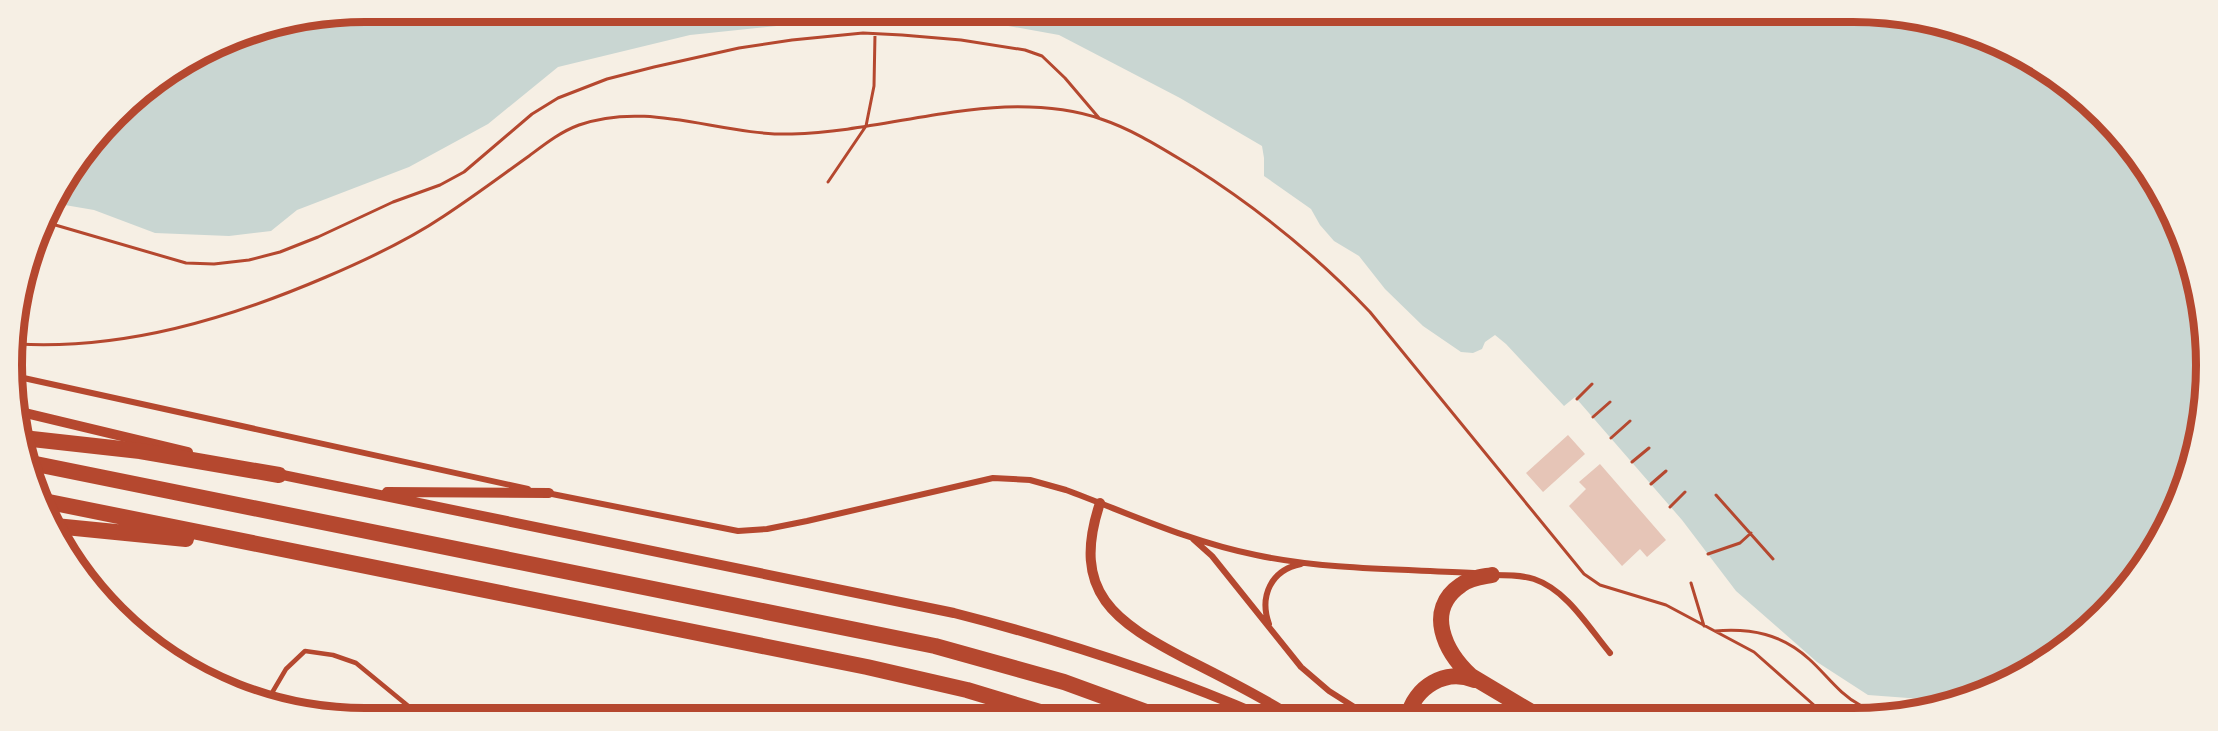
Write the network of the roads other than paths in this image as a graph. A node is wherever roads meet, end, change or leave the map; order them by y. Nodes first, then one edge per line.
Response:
1 (23, 378) edge
2 (26, 413) edge
3 (31, 439) edge
4 (37, 464) edge
5 (279, 475) junction
6 (353, 490) junction
7 (549, 494) junction
8 (1100, 502) junction
9 (51, 503) edge
10 (63, 527) edge
11 (1190, 537) junction
12 (290, 551) junction
13 (1310, 564) junction
14 (1492, 574) junction
15 (1273, 631) junction
16 (1610, 653) dead end
17 (1480, 683) junction
18 (271, 695) edge
19 (411, 708) edge
20 (1027, 708) edge
21 (1135, 708) edge
22 (1243, 708) edge
23 (1278, 708) edge
24 (1357, 708) edge
25 (1411, 708) edge
26 (1524, 708) edge

1 - 7 street
2 - 5 street
3 - 5 highway
4 - 21 highway
5 - 6 street
6 - 7 street
6 - 22 street
7 - 8 street
8 - 11 street
8 - 23 street
9 - 12 highway
10 - 12 highway
11 - 13 street
11 - 15 street
12 - 20 highway
13 - 14 street
13 - 15 street
14 - 16 street
14 - 17 highway
15 - 24 street
17 - 25 highway
17 - 26 highway
18 - 19 lane

